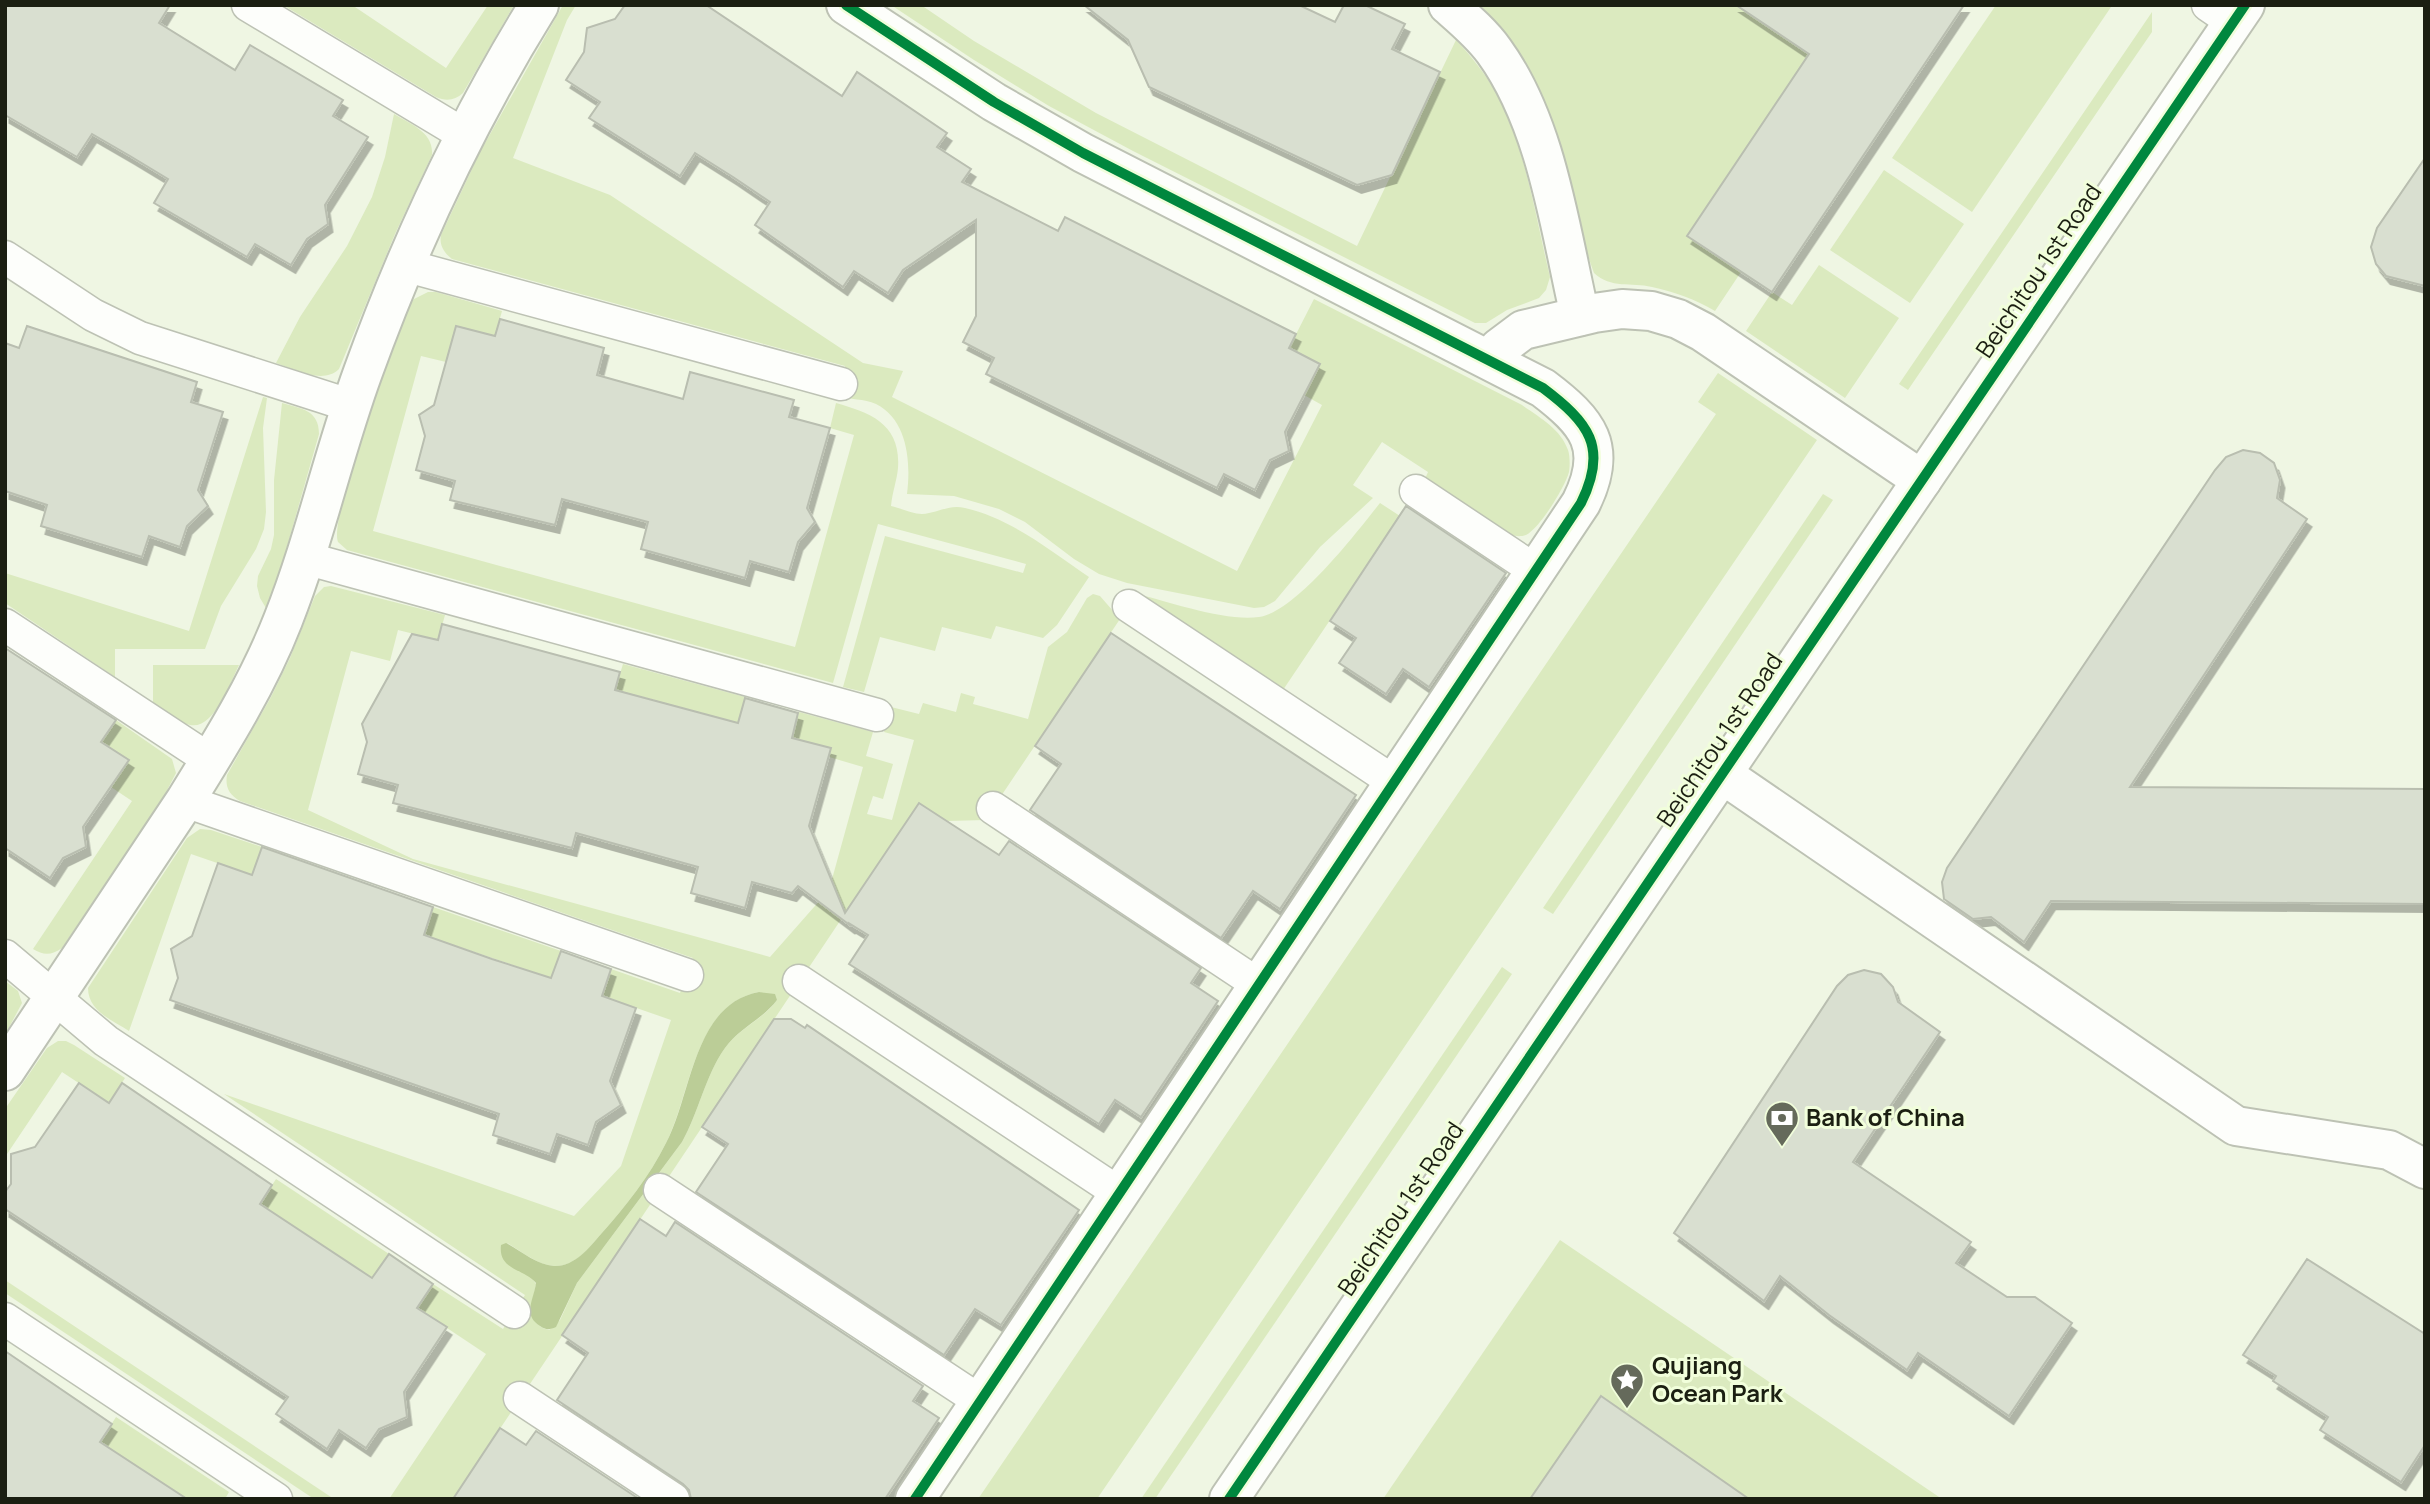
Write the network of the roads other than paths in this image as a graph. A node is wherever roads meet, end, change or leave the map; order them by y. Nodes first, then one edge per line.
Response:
1 (248, 5) edge
2 (539, 5) edge
3 (846, 5) edge
4 (1448, 5) edge
5 (2229, 11) edge
6 (466, 136) junction
7 (5, 257) edge
8 (404, 265) junction
9 (1580, 316) junction
10 (1491, 360) junction
11 (841, 384) dead end
12 (352, 405) junction
13 (1922, 480) junction
14 (1416, 491) dead end
15 (305, 558) junction
16 (1536, 571) junction
17 (1129, 606) dead end
18 (5, 625) edge
19 (877, 715) dead end
20 (210, 760) junction
21 (1722, 774) junction
22 (1394, 782) junction
23 (185, 801) junction
24 (993, 808) dead end
25 (5, 956) edge
26 (687, 975) dead end
27 (799, 981) dead end
28 (1259, 985) junction
29 (55, 998) junction
30 (5, 1072) edge
31 (2425, 1169) edge
32 (660, 1190) dead end
33 (1119, 1193) junction
34 (514, 1312) dead end
35 (5, 1319) edge
36 (520, 1398) dead end
37 (980, 1401) junction
38 (276, 1499) edge
39 (673, 1499) edge
40 (915, 1499) edge
41 (1229, 1499) edge

1 - 6 lane
2 - 6 street
3 - 10 street
4 - 9 street
5 - 13 street, Beichitou 1st Road
6 - 8 street
7 - 12 lane
8 - 11 lane
8 - 12 street
9 - 10 street
9 - 13 street
10 - 16 street
12 - 15 street
13 - 21 street, Beichitou 1st Road
14 - 16 lane
15 - 19 lane
15 - 20 street
16 - 22 street
17 - 22 lane
18 - 20 lane
20 - 23 street
21 - 31 street
21 - 41 street, Beichitou 1st Road
22 - 28 street
23 - 26 lane
23 - 29 street
24 - 28 lane
25 - 29 lane
27 - 33 lane
28 - 33 street
29 - 30 street
29 - 34 lane
32 - 37 lane
33 - 37 street
35 - 38 lane
36 - 39 lane
37 - 40 street

